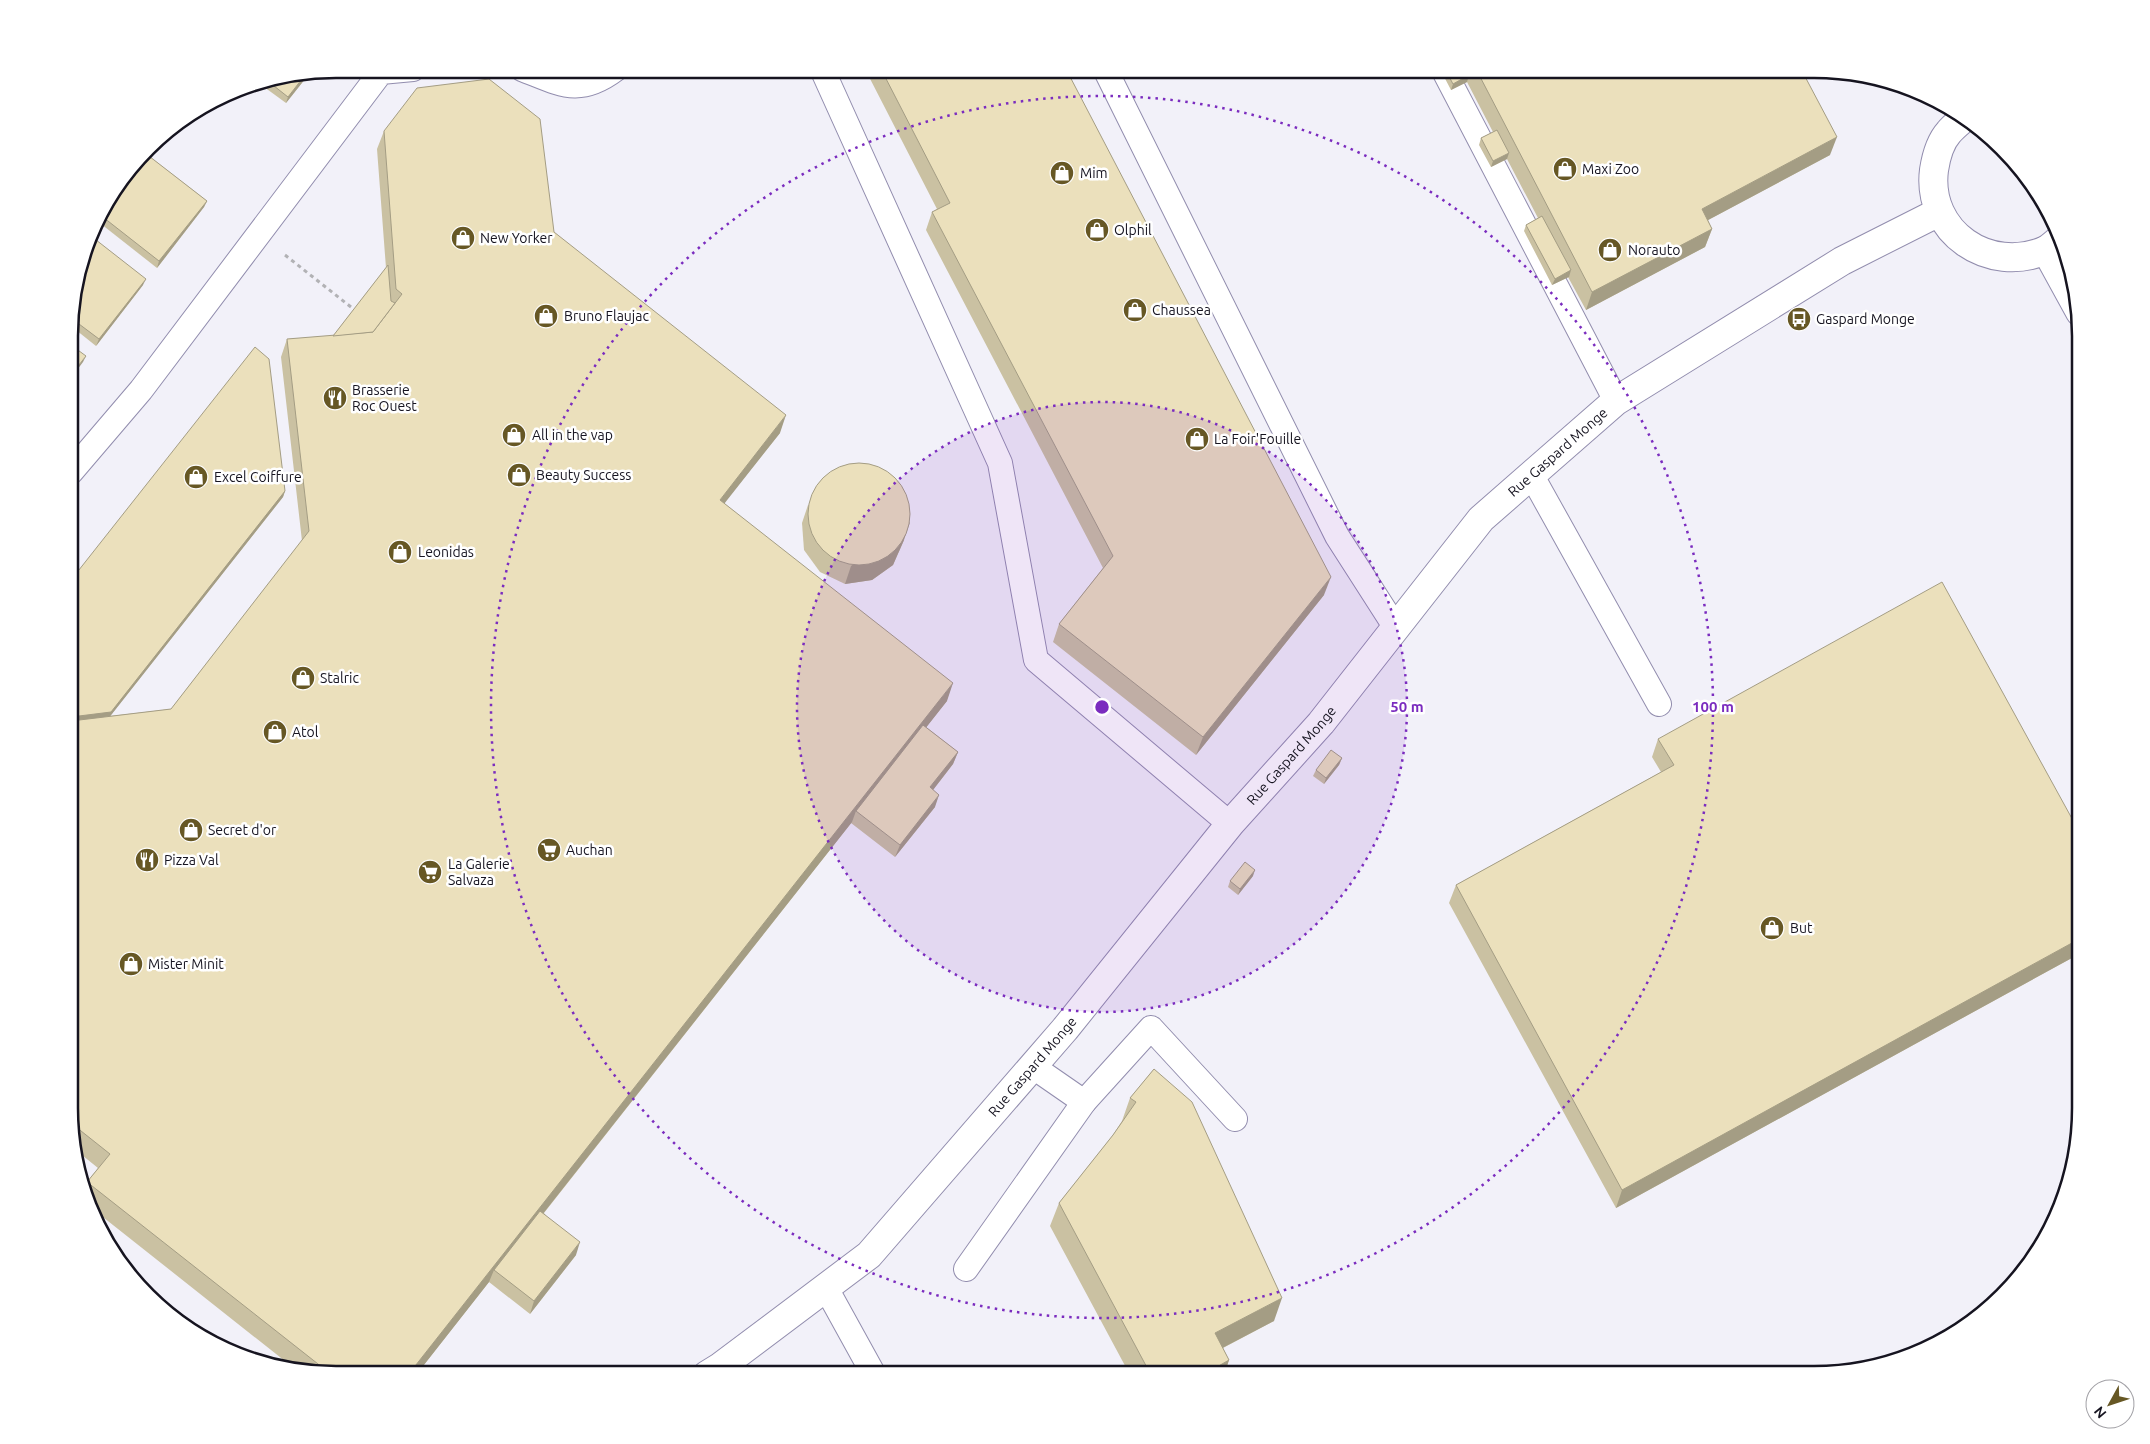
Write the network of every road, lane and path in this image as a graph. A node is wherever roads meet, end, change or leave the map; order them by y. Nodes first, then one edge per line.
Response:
1 (376, 78) edge
2 (545, 78) edge
3 (603, 78) edge
4 (826, 78) edge
5 (1109, 78) edge
6 (1448, 78) edge
7 (1960, 122) edge
8 (1939, 212) junction
9 (259, 234) junction
10 (2053, 244) edge
11 (2066, 276) edge
12 (358, 313) edge
13 (1616, 401) junction
14 (78, 464) edge
15 (1532, 476) junction
16 (1396, 628) junction
17 (1659, 704) dead end
18 (1230, 824) junction
19 (1032, 1066) junction
20 (1084, 1102) junction
21 (1235, 1119) dead end
22 (966, 1269) dead end
23 (826, 1288) junction
24 (719, 1366) edge
25 (868, 1366) edge

1 - 9 lane
2 - 3 lane
4 - 18 lane
5 - 16 lane
6 - 13 lane
7 - 8 street
8 - 10 street
8 - 13 street, Rue Gaspard Monge
9 - 12 path
9 - 14 lane
10 - 11 street
13 - 15 street, Rue Gaspard Monge
15 - 16 street, Rue Gaspard Monge
15 - 17 lane
16 - 18 street, Rue Gaspard Monge
18 - 19 street, Rue Gaspard Monge
19 - 20 lane
19 - 23 street, Rue Gaspard Monge
20 - 21 lane
20 - 22 lane
23 - 24 street, Rue Gaspard Monge
23 - 25 lane

